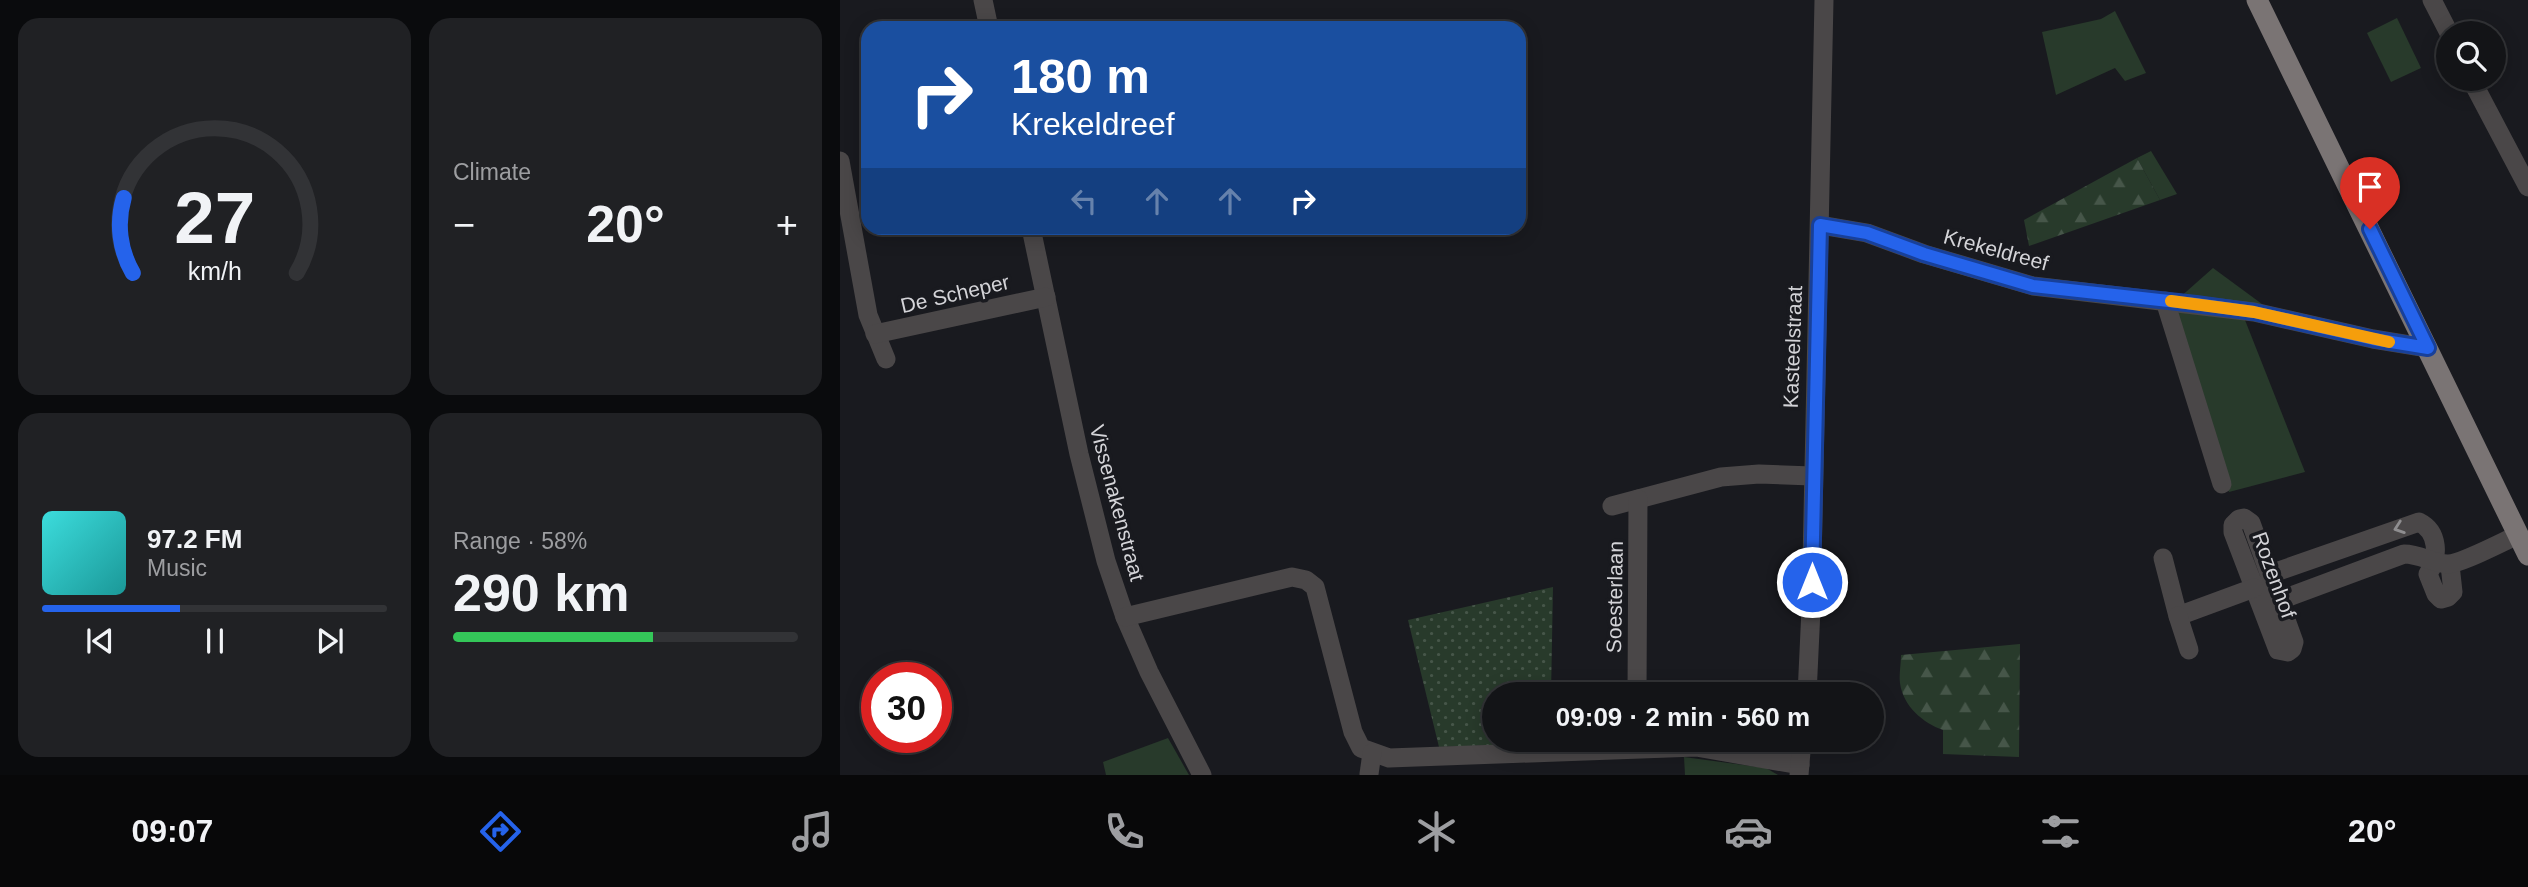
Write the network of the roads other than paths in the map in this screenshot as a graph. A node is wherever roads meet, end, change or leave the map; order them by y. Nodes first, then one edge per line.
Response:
1 (983, 0) edge
2 (1824, 0) edge
3 (2257, 0) edge
4 (2432, 0) edge
5 (988, 21) edge
6 (2443, 21) edge
7 (2477, 91) edge
8 (840, 160) edge
9 (2528, 187) edge
10 (844, 210) edge
11 (1820, 225) junction
12 (1033, 235) edge
13 (1046, 297) junction
14 (2165, 300) junction
15 (875, 334) junction
16 (2428, 348) junction
17 (886, 359) dead end
18 (1812, 477) junction
19 (2222, 484) dead end
20 (1638, 499) junction
21 (1612, 506) dead end
22 (2518, 535) junction
23 (2528, 555) edge
24 (2163, 558) dead end
25 (2443, 563) junction
26 (2270, 574) junction
27 (2254, 588) junction
28 (2280, 600) junction
29 (2178, 616) junction
30 (1125, 617) junction
31 (2189, 650) dead end
32 (1637, 682) edge
33 (1808, 682) edge
34 (1503, 752) edge
35 (1718, 752) edge
36 (1801, 752) edge
37 (1372, 753) junction
38 (1799, 770) edge
39 (1368, 774) edge
40 (1202, 775) edge

1 - 5 street
2 - 11 street, Kasteelstraat
3 - 16 main road
4 - 6 street
7 - 9 street
8 - 10 street
10 - 15 street
11 - 14 street, Krekeldreef
11 - 18 street, Kasteelstraat
12 - 13 street, Vissenakenstraat
13 - 15 street, De Scheper
13 - 30 street, Vissenakenstraat
14 - 16 street, Krekeldreef
14 - 19 street
15 - 17 street
16 - 22 main road
18 - 20 street
18 - 33 street, Kasteelstraat
20 - 21 street
20 - 32 street, Soesterlaan
22 - 23 main road
22 - 25 street
24 - 29 street
25 -> 26 street, Rozenhof
25 - 28 street, Rozenhof
26 - 27 street, Rozenhof
26 - 28 street, Rozenhof
27 - 28 street, Rozenhof
27 - 29 street
29 - 31 street
30 - 37 street
30 - 40 street, Vissenakenstraat
34 - 37 street
35 - 38 street
36 - 38 street
37 - 39 street

